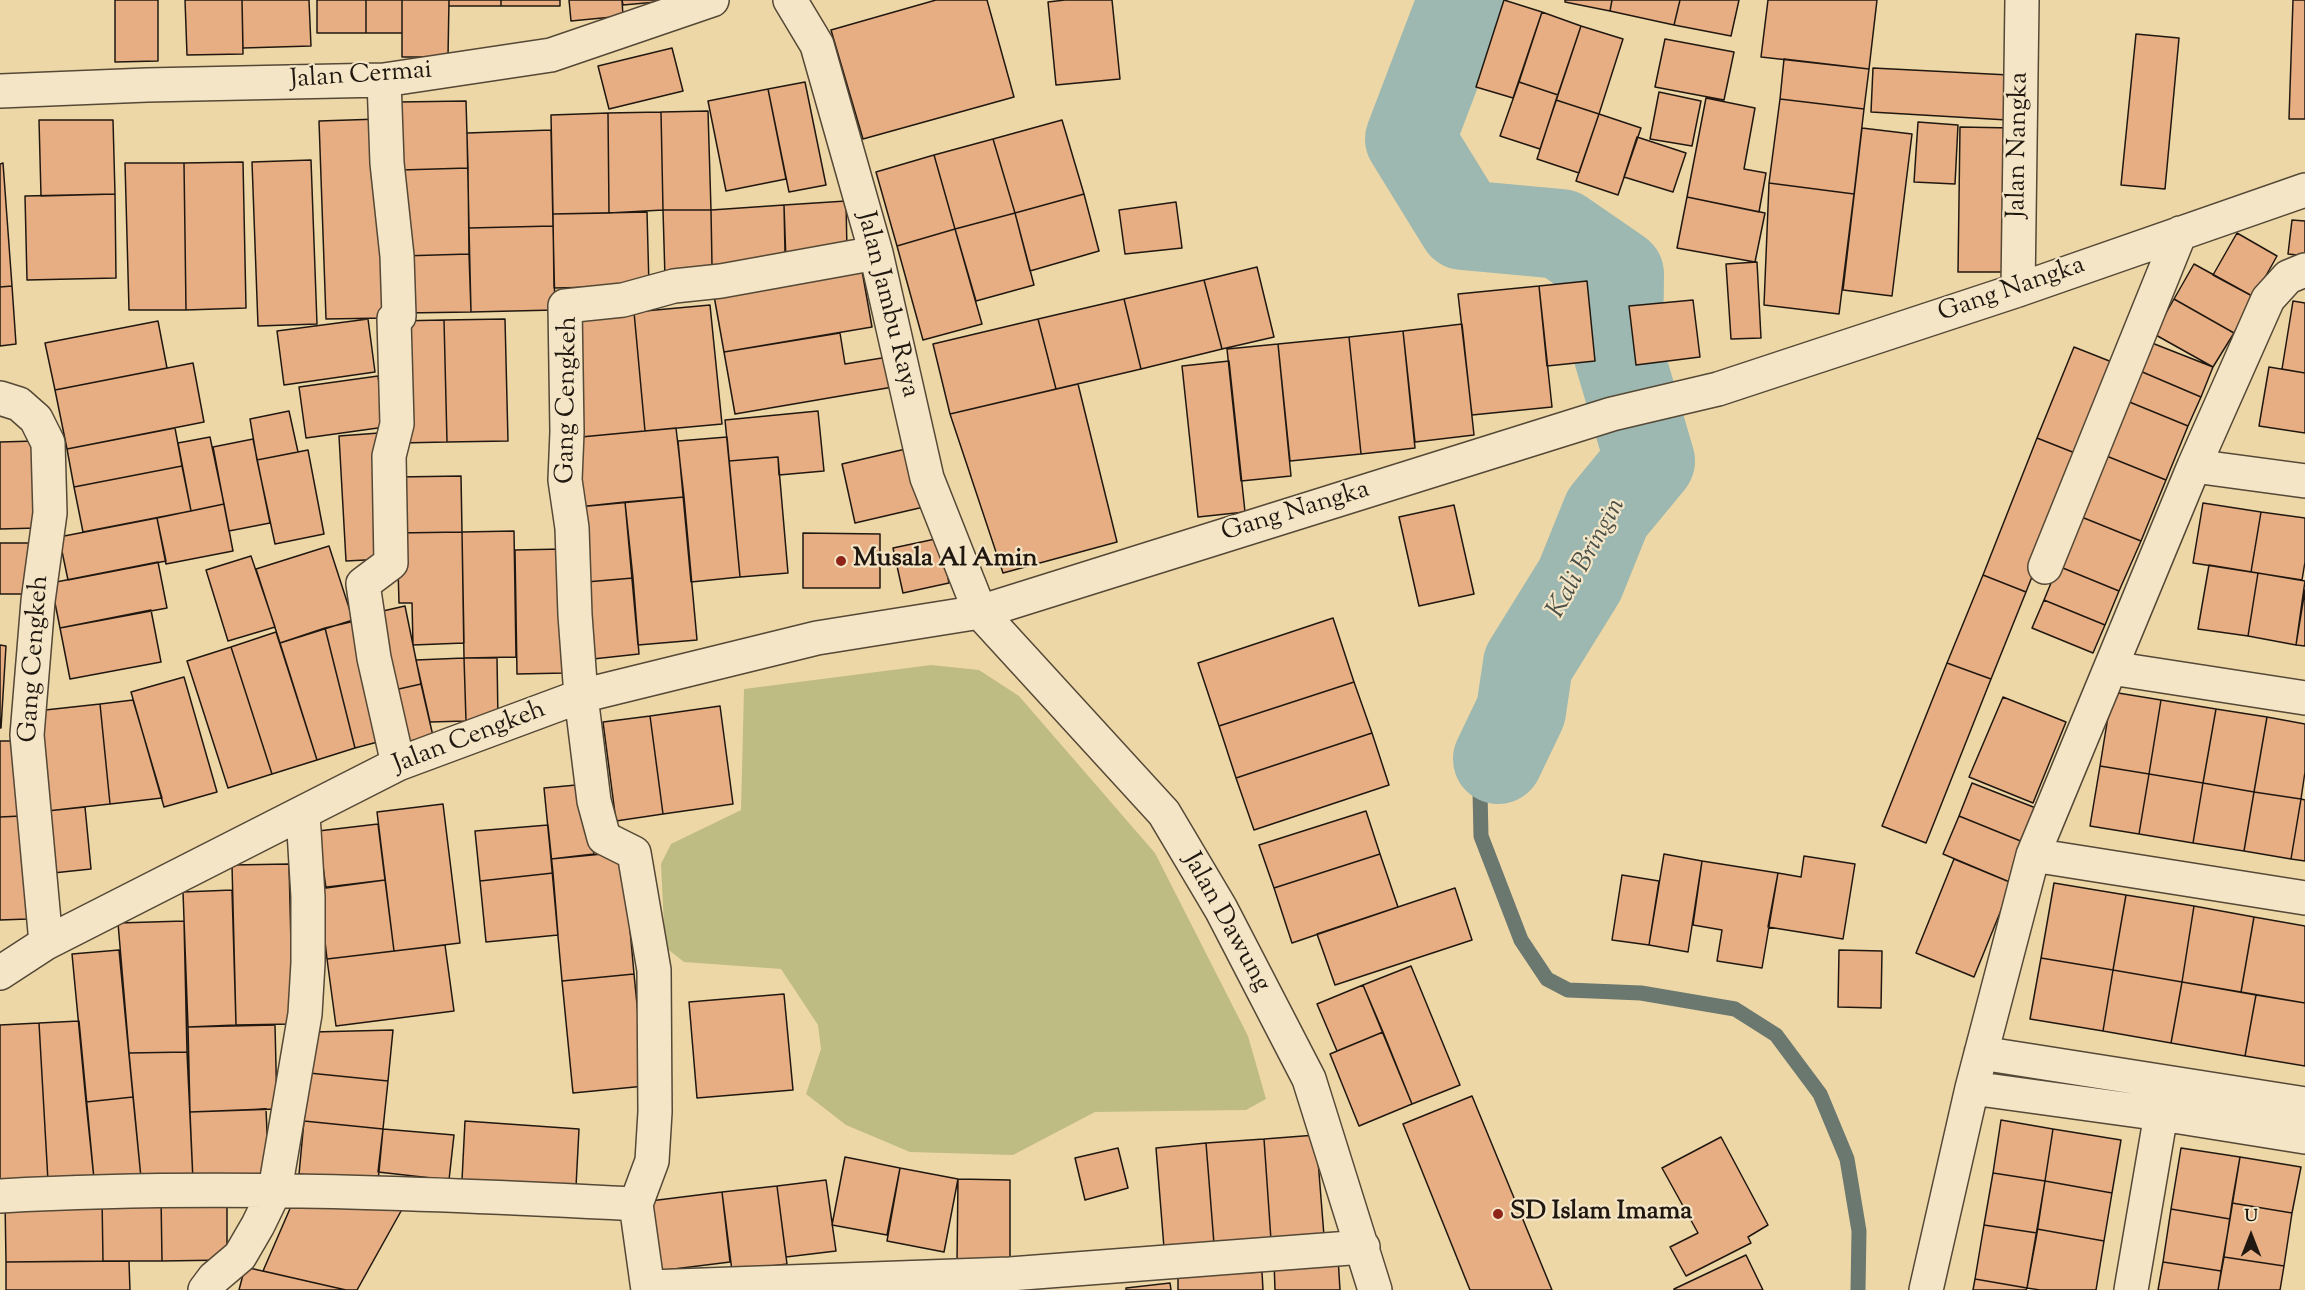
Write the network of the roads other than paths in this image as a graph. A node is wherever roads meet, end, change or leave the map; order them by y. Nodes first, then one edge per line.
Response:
1 (712, 0) edge
2 (790, 0) edge
3 (2022, 0) edge
4 (384, 80) junction
5 (0, 91) edge
6 (2305, 190) edge
7 (2180, 233) junction
8 (876, 253) junction
9 (2305, 270) edge
10 (2018, 290) junction
11 (0, 398) edge
12 (2194, 466) junction
13 (2305, 481) edge
14 (2045, 567) dead end
15 (980, 612) junction
16 (2111, 668) junction
17 (581, 696) junction
18 (2305, 698) edge
19 (398, 765) junction
20 (303, 814) junction
21 (2033, 855) junction
22 (2305, 898) edge
23 (46, 943) junction
24 (0, 973) edge
25 (1981, 1053) junction
26 (1972, 1088) junction
27 (2305, 1104) edge
28 (2182, 1107) junction
29 (2305, 1137) edge
30 (274, 1190) junction
31 (0, 1196) edge
32 (636, 1204) junction
33 (1363, 1248) junction
34 (649, 1289) edge
35 (205, 1290) edge
36 (1375, 1290) edge
37 (1926, 1290) edge
38 (2132, 1290) edge

1 - 4 street, Jalan Cermai
2 - 8 street, Jalan Jambu Raya
3 - 10 street, Jalan Nangka
4 - 5 street, Jalan Cermai
4 - 19 street
6 - 7 street, Gang Nangka
7 - 10 street, Gang Nangka
7 - 14 street
8 - 15 street, Jalan Jambu Raya
8 - 17 street, Gang Cengkeh
9 - 12 street
10 - 15 street, Gang Nangka
11 - 23 street, Gang Cengkeh
12 - 13 street
12 - 16 street
15 - 17 street, Jalan Cengkeh
15 - 33 street, Jalan Dawung
16 - 18 street
16 - 21 street
17 - 19 street, Jalan Cengkeh
17 - 32 street
19 - 20 street, Jalan Cengkeh
20 - 23 street, Jalan Cengkeh
20 - 30 street
21 - 22 street
21 - 25 street
23 - 24 street, Jalan Cengkeh
25 - 26 street
25 - 28 street
26 - 28 street
26 - 37 street
27 - 28 street
28 - 29 street
28 - 38 street
30 - 31 street
30 - 32 street
30 - 35 street
32 - 34 street
33 - 34 street
33 - 36 street, Jalan Dawung

